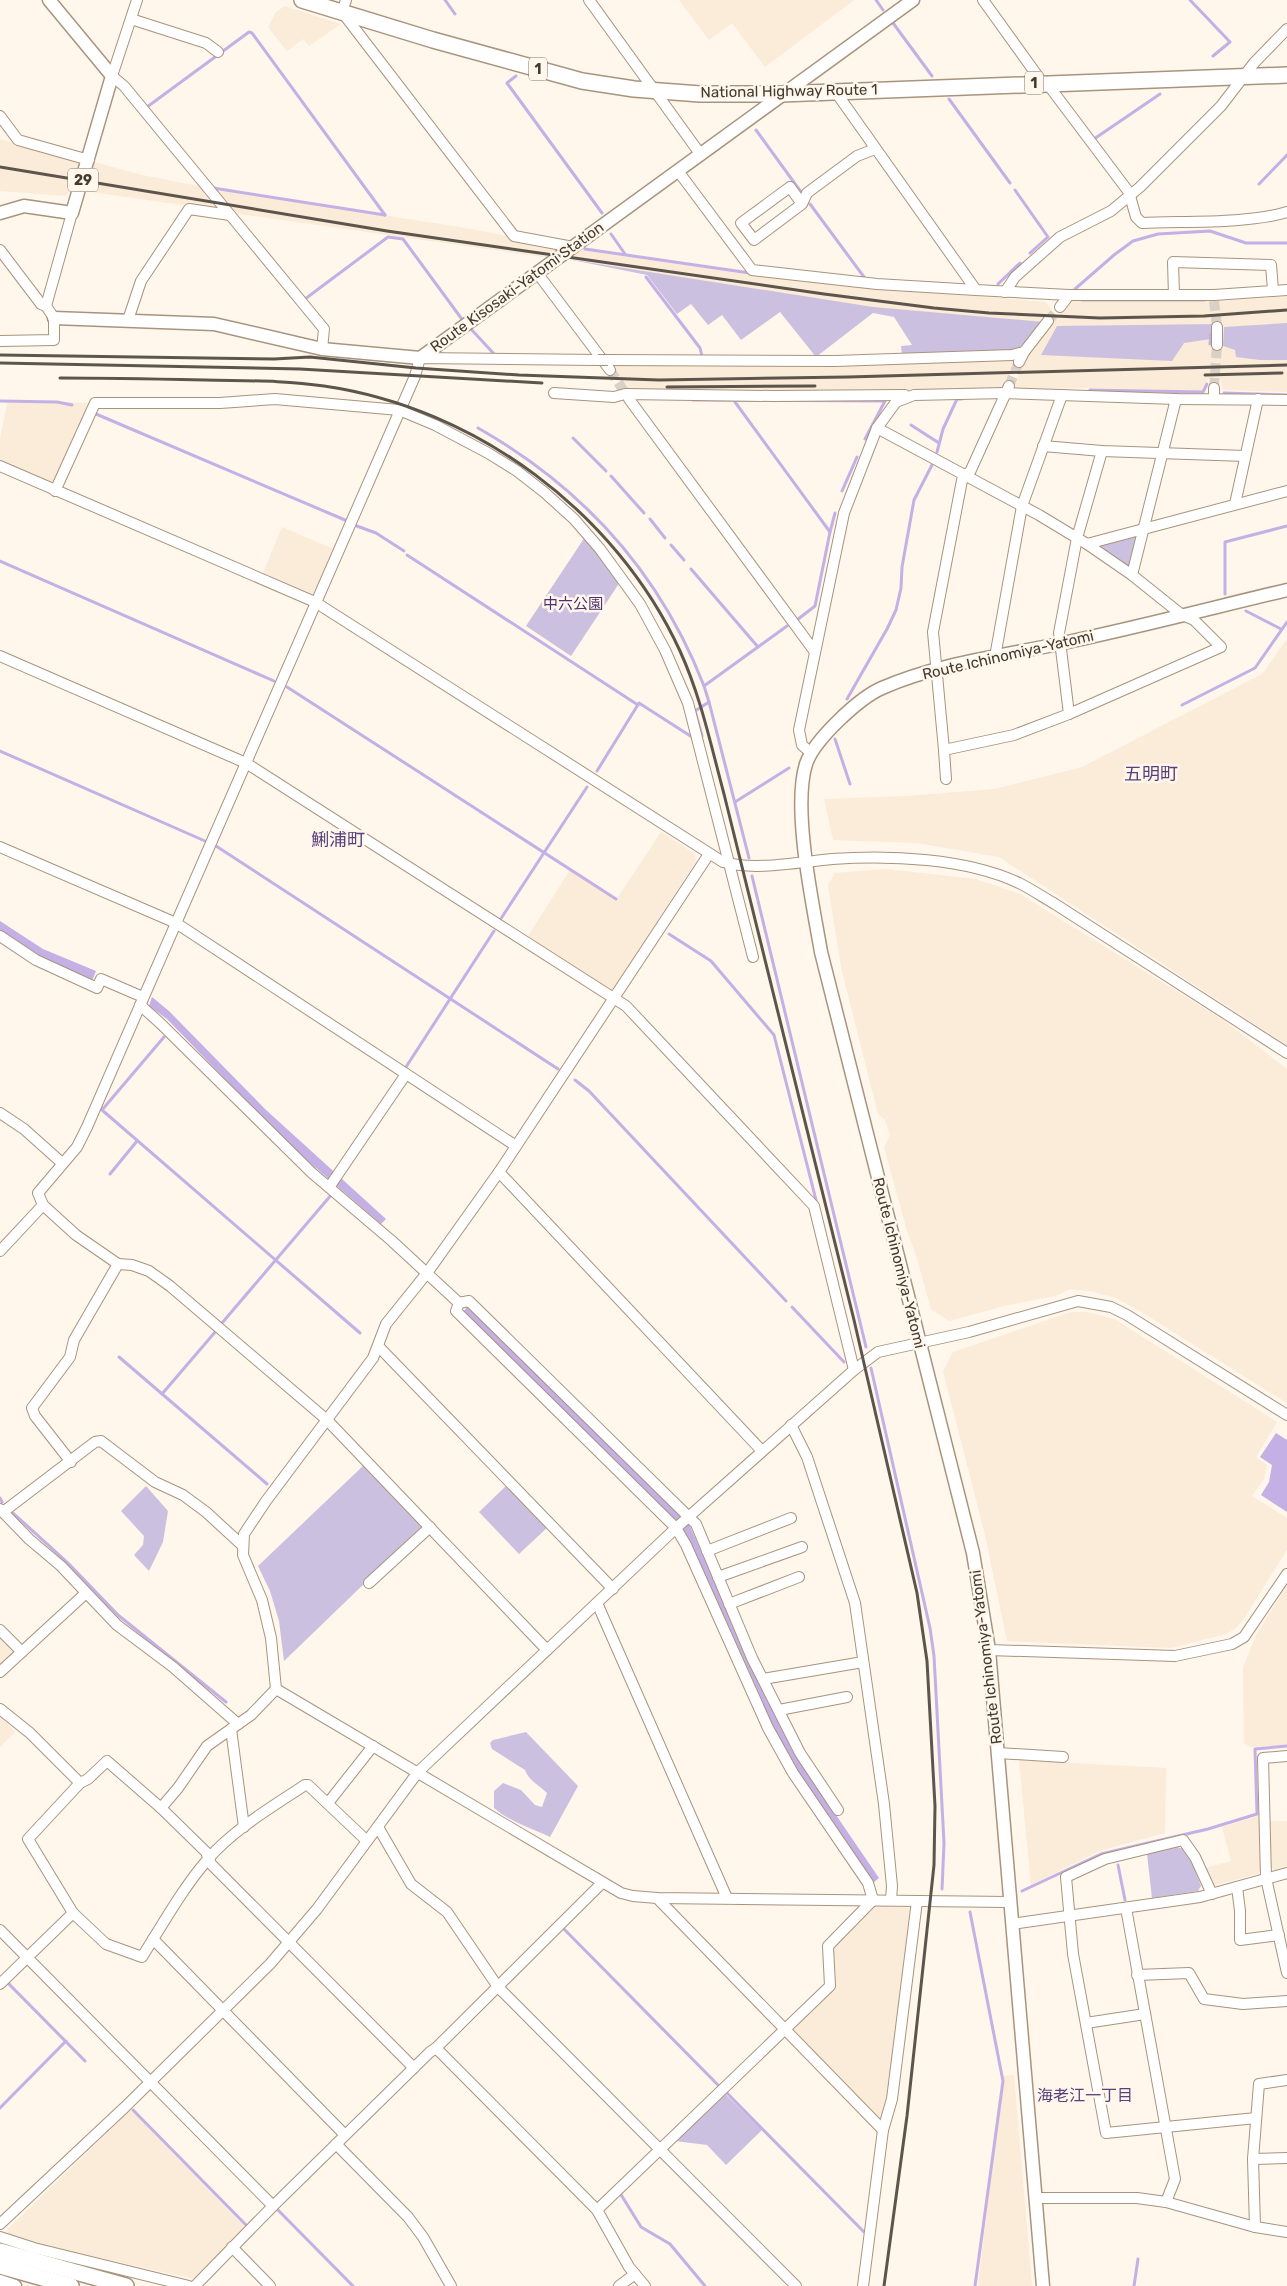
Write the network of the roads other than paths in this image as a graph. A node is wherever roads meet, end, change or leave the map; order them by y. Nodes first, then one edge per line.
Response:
1 (50, 0) edge
2 (137, 0) edge
3 (302, 0) edge
4 (589, 0) edge
5 (913, 0) edge
6 (983, 0) edge
7 (344, 6) edge
8 (131, 19) junction
9 (1287, 29) edge
10 (218, 52) dead end
11 (1287, 75) edge
12 (112, 76) junction
13 (1245, 77) junction
14 (1044, 82) junction
15 (654, 90) junction
16 (835, 92) junction
17 (781, 94) junction
18 (0, 116) edge
19 (875, 149) junction
20 (701, 154) junction
21 (89, 160) junction
22 (678, 172) junction
23 (1130, 196) junction
24 (802, 204) junction
25 (1287, 212) edge
26 (0, 213) edge
27 (72, 213) junction
28 (230, 215) junction
29 (573, 247) junction
30 (0, 250) edge
31 (538, 274) junction
32 (976, 290) junction
33 (1273, 290) junction
34 (1287, 290) edge
35 (1005, 292) junction
36 (1069, 295) junction
37 (1174, 295) junction
38 (46, 306) junction
39 (1060, 307) tunnel mouth
40 (54, 318) junction
41 (128, 320) junction
42 (1048, 322) tunnel mouth
43 (1217, 327) tunnel mouth
44 (0, 341) edge
45 (1217, 344) tunnel mouth
46 (322, 349) junction
47 (420, 358) junction
48 (607, 362) junction
49 (1007, 389) junction
50 (554, 393) dead end
51 (914, 395) junction
52 (1062, 395) junction
53 (629, 399) tunnel mouth
54 (1176, 399) junction
55 (1258, 399) junction
56 (1287, 400) edge
57 (399, 410) junction
58 (877, 428) junction
59 (1043, 446) junction
60 (1102, 451) junction
61 (1163, 452) junction
62 (1245, 456) junction
63 (0, 466) edge
64 (964, 475) junction
65 (55, 491) junction
66 (1287, 491) edge
67 (1235, 504) junction
68 (1022, 506) junction
69 (1144, 528) junction
70 (1077, 538) junction
71 (1087, 544) junction
72 (1132, 575) junction
73 (1287, 590) edge
74 (315, 602) junction
75 (1182, 614) junction
76 (1061, 643) junction
77 (815, 652) junction
78 (0, 656) edge
79 (995, 657) junction
80 (936, 670) junction
81 (1069, 714) junction
82 (944, 750) junction
83 (811, 752) junction
84 (246, 763) junction
85 (946, 779) dead end
86 (0, 847) edge
87 (709, 854) junction
88 (807, 862) junction
89 (730, 864) junction
90 (176, 923) junction
91 (0, 936) edge
92 (753, 957) dead end
93 (613, 999) junction
94 (142, 1001) junction
95 (1287, 1053) edge
96 (406, 1074) junction
97 (0, 1113) edge
98 (516, 1146) junction
99 (62, 1162) junction
100 (499, 1172) junction
101 (333, 1181) junction
102 (43, 1205) junction
103 (0, 1251) edge
104 (118, 1264) junction
105 (427, 1273) junction
106 (459, 1303) junction
107 (919, 1342) junction
108 (379, 1347) junction
109 (854, 1370) junction
110 (1287, 1415) edge
111 (327, 1420) junction
112 (791, 1425) junction
113 (762, 1451) junction
114 (71, 1462) junction
115 (1, 1511) edge
116 (791, 1518) dead end
117 (682, 1523) junction
118 (430, 1527) junction
119 (242, 1545) junction
120 (802, 1547) dead end
121 (707, 1551) junction
122 (1287, 1574) edge
123 (718, 1577) junction
124 (799, 1577) dead end
125 (369, 1583) dead end
126 (612, 1588) junction
127 (86, 1594) junction
128 (597, 1603) junction
129 (729, 1604) junction
130 (0, 1630) edge
131 (547, 1650) junction
132 (989, 1650) junction
133 (22, 1652) junction
134 (863, 1662) junction
135 (0, 1672) edge
136 (763, 1679) junction
137 (276, 1689) junction
138 (847, 1697) dead end
139 (0, 1709) edge
140 (779, 1710) junction
141 (234, 1727) junction
142 (373, 1746) junction
143 (998, 1753) junction
144 (1287, 1756) edge
145 (1063, 1757) dead end
146 (418, 1772) junction
147 (80, 1783) junction
148 (328, 1803) junction
149 (828, 1807) junction
150 (161, 1808) junction
151 (244, 1827) junction
152 (378, 1827) junction
153 (368, 1841) junction
154 (208, 1858) junction
155 (1287, 1872) edge
156 (1266, 1878) junction
157 (602, 1884) junction
158 (1237, 1887) junction
159 (1212, 1894) junction
160 (657, 1898) junction
161 (727, 1898) junction
162 (873, 1900) junction
163 (892, 1900) junction
164 (917, 1901) junction
165 (1009, 1902) junction
166 (1126, 1908) junction
167 (73, 1913) junction
168 (1069, 1915) junction
169 (1012, 1924) junction
170 (0, 1930) edge
171 (153, 1939) junction
172 (1282, 1940) edge
173 (289, 1943) junction
174 (26, 1958) junction
175 (1287, 1973) edge
176 (1137, 1975) junction
177 (0, 1984) edge
178 (498, 1987) junction
179 (1287, 2001) edge
180 (223, 2012) junction
181 (1145, 2014) junction
182 (1086, 2023) junction
183 (786, 2028) junction
184 (436, 2048) junction
185 (414, 2068) junction
186 (1287, 2080) edge
187 (150, 2083) junction
188 (1256, 2118) junction
189 (1165, 2128) junction
190 (883, 2130) junction
191 (345, 2135) junction
192 (336, 2144) junction
193 (660, 2150) junction
194 (1287, 2158) edge
195 (1253, 2159) junction
196 (1036, 2198) junction
197 (1166, 2202) junction
198 (273, 2206) junction
199 (597, 2210) junction
200 (0, 2224) edge
201 (1255, 2227) junction
202 (1287, 2232) edge
203 (0, 2237) edge
204 (232, 2247) junction
205 (0, 2251) edge
206 (0, 2266) edge
207 (635, 2274) junction
208 (0, 2281) edge
209 (15, 2286) edge
210 (71, 2286) edge
211 (126, 2286) edge
212 (189, 2286) edge
213 (195, 2286) edge
214 (270, 2286) edge
215 (451, 2286) edge
216 (619, 2286) edge
217 (644, 2286) edge
218 (796, 2286) edge
219 (863, 2286) edge
220 (1043, 2286) edge

1 - 12 main road
2 - 8 street
3 - 7 highway, National Highway Route 1 / 1
4 - 15 street
5 - 17 main road, Route Kisosaki-Yatomi Station
6 - 14 street
7 - 15 highway, National Highway Route 1 / 1
7 - 29 street
8 - 10 street
8 - 12 street
9 - 13 street
11 - 13 highway, National Highway Route 1 / 1
12 - 21 main road, 29
12 - 28 street
13 - 14 highway, National Highway Route 1 / 1
13 - 23 street
14 - 16 highway, National Highway Route 1 / 1
14 - 23 street
15 - 17 highway, National Highway Route 1 / 1
15 - 20 street
16 - 17 highway, National Highway Route 1 / 1
16 - 19 street
17 - 20 main road, Route Kisosaki-Yatomi Station
18 - 21 street
19 - 24 street
19 - 32 street
20 - 22 main road, Route Kisosaki-Yatomi Station
21 - 27 main road, 29
22 - 29 main road, Route Kisosaki-Yatomi Station
22 - 32 street
23 - 25 street
23 - 35 street
24 - 24 street
26 - 27 main road, 29
27 - 38 street
28 - 41 street
28 - 46 street
29 - 31 main road, Route Kisosaki-Yatomi Station
30 - 38 street
31 - 47 main road, Route Kisosaki-Yatomi Station
31 - 48 street
32 - 35 street
33 - 34 street
33 - 37 street
33 - 37 street
35 - 36 street
36 - 37 street
36 - 39 street
38 - 40 street
40 - 41 main road, Route Kisosaki-Yatomi Station
40 - 44 street
41 - 46 main road, Route Kisosaki-Yatomi Station
42 - 48 street
43 - 45 street
46 - 47 main road, Route Kisosaki-Yatomi Station
47 - 48 street
47 - 57 street
49 - 51 street
49 - 52 street
49 - 64 street
50 - 51 street
51 - 58 street
52 - 54 street
52 - 59 street
53 - 77 street
54 - 55 street
54 - 61 street
55 - 56 street
55 - 62 street
57 - 65 street
57 - 74 street
57 - 89 street
58 - 64 street
58 - 77 street
59 - 60 street
59 - 68 street
60 - 61 street
60 - 70 street
61 - 62 street
61 - 69 street
62 - 67 street
63 - 65 street
64 - 68 street
64 - 80 street
65 - 74 street
66 - 67 street
67 - 69 street
68 - 70 street
68 - 79 street
69 - 71 street
69 - 72 street
70 - 71 street
70 - 76 street
71 - 72 street
72 - 75 street
73 - 75 main road, Route Ichinomiya-Yatomi
74 - 84 street
74 - 87 street
75 - 76 main road, Route Ichinomiya-Yatomi
75 - 81 street
76 - 79 main road, Route Ichinomiya-Yatomi
76 - 81 street
77 - 83 street
78 - 84 street
79 - 80 main road, Route Ichinomiya-Yatomi
80 - 82 street
80 - 83 main road, Route Ichinomiya-Yatomi
81 - 82 street
82 - 85 street
83 - 88 main road, Route Ichinomiya-Yatomi
84 - 90 street
84 - 93 street
86 - 90 street
87 - 89 street
87 - 93 street
88 - 89 street
88 - 95 street
88 - 107 main road, Route Ichinomiya-Yatomi
89 - 92 street
90 - 94 street
90 - 96 street
91 - 94 street
93 - 98 street
93 - 109 street
94 - 99 street
94 - 101 street
96 - 98 street
96 - 101 street
97 - 99 street
98 - 100 street
99 - 102 street
100 - 105 street
100 - 113 street
101 - 105 street
102 - 103 street
102 - 104 street
104 - 111 street
104 - 114 street
105 - 106 street
105 - 108 street
106 - 117 street
106 - 117 street
107 - 109 street
107 - 110 street
107 - 132 main road, Route Ichinomiya-Yatomi
108 - 111 street
108 - 126 street
109 - 112 street
111 - 118 street
111 - 119 street
112 - 113 street
112 - 134 street
113 - 117 street
114 - 115 street
114 - 119 street
115 - 127 street
116 - 121 street
117 - 121 street
117 - 126 street
117 - 149 street
118 - 125 street
118 - 131 street
119 - 137 street
120 - 123 street
121 - 123 street
122 - 132 street
123 - 129 street
124 - 129 street
126 - 128 street
127 - 133 street
127 - 141 street
128 - 131 street
128 - 161 street
129 - 136 street
130 - 133 street
131 - 146 street
132 - 143 main road, Route Ichinomiya-Yatomi
133 - 135 street
134 - 136 street
134 - 163 street
136 - 140 street
137 - 141 street
137 - 142 street
138 - 140 street
139 - 147 street
140 - 149 street
141 - 150 street
141 - 151 street
142 - 146 street
142 - 148 street
143 - 145 street
143 - 165 main road, Route Ichinomiya-Yatomi
144 - 156 street
146 - 152 street
146 - 157 street
147 - 150 street
147 - 167 street
148 - 151 street
148 - 153 street
149 - 162 street
150 - 154 street
151 - 154 street
152 - 153 street
152 - 178 street
153 - 173 street
154 - 171 street
154 - 173 street
155 - 156 street
156 - 158 street
156 - 172 street
157 - 160 street
157 - 178 street
158 - 159 street
158 - 172 street
159 - 166 street
159 - 168 street
160 - 161 street
160 - 183 street
161 - 162 street
162 - 163 street
162 - 183 street
163 - 164 street
164 - 165 street
164 - 190 street
165 - 169 main road, Route Ichinomiya-Yatomi
166 - 168 street
166 - 176 street
167 - 171 street
167 - 174 street
168 - 169 street
168 - 182 street
169 - 196 main road, Route Ichinomiya-Yatomi
170 - 174 street
171 - 180 street
172 - 175 street
173 - 180 street
173 - 185 street
174 - 177 street
174 - 187 street
176 - 179 street
176 - 181 street
178 - 184 street
178 - 193 street
180 - 187 street
180 - 191 street
181 - 182 street
181 - 189 street
182 - 189 street
183 - 190 street
183 - 193 street
184 - 185 street
184 - 199 street
185 - 191 street
186 - 188 street
187 - 198 street
187 - 200 street
188 - 189 street
188 - 195 street
189 - 197 street
190 - 219 street
191 - 192 street
192 - 198 street
192 - 215 street
193 - 199 street
193 - 218 street
194 - 195 street
195 - 201 street
196 - 197 street
196 - 220 main road, Route Ichinomiya-Yatomi
197 - 201 street
198 - 204 street
199 - 207 street
201 - 202 street
203 - 212 street
204 - 213 street
204 - 214 street
205 - 211 highway
206 - 210 highway
207 - 216 street
207 - 217 street
208 - 209 main road

